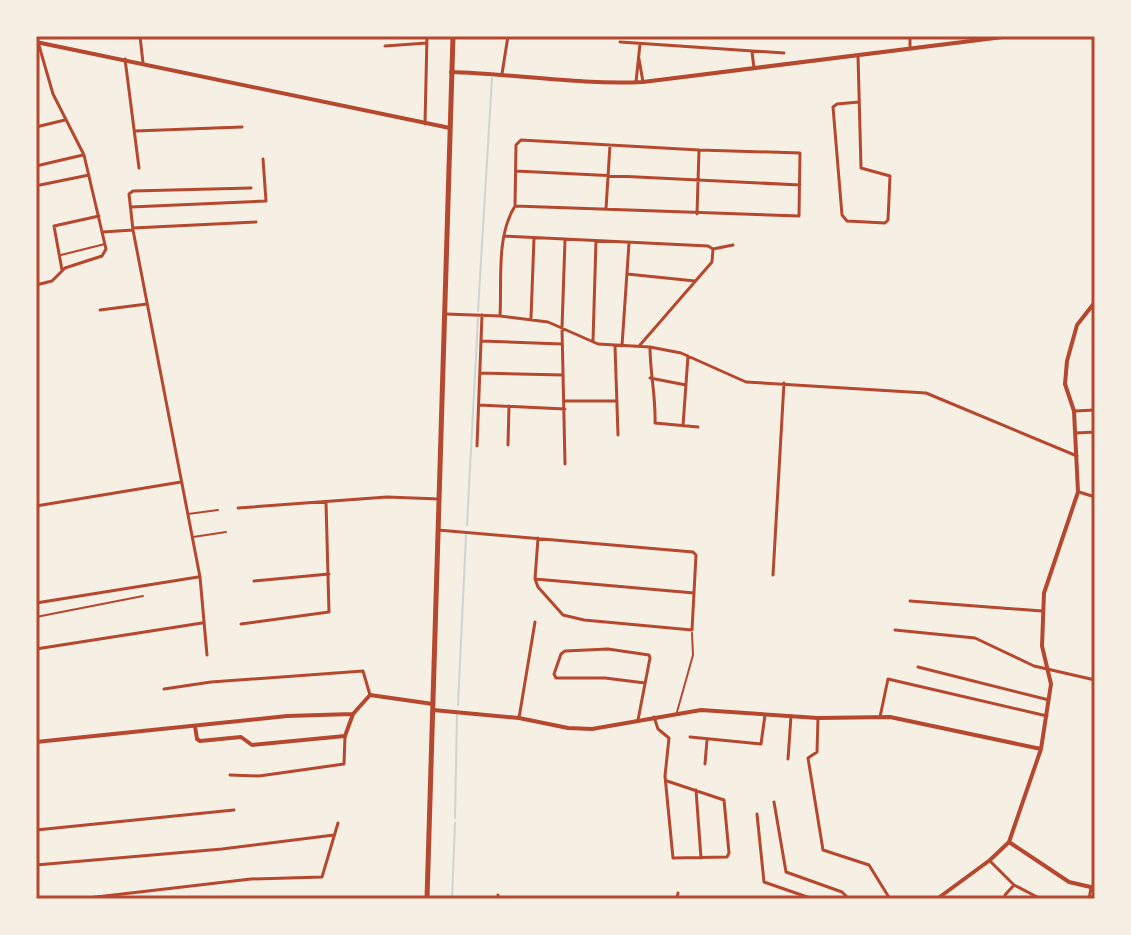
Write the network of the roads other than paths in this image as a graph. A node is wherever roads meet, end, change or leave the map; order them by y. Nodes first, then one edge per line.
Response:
1 (140, 36) edge
2 (427, 36) edge
3 (453, 36) edge
4 (508, 36) edge
5 (910, 36) edge
6 (1011, 36) edge
7 (37, 40) edge
8 (620, 42) dead end
9 (427, 43) junction
10 (640, 44) junction
11 (385, 46) dead end
12 (910, 48) junction
13 (752, 52) junction
14 (784, 53) dead end
15 (858, 55) junction
16 (125, 59) junction
17 (639, 59) junction
18 (143, 63) junction
19 (754, 68) junction
20 (451, 72) junction
21 (502, 74) junction
22 (636, 82) junction
23 (643, 82) junction
24 (859, 102) junction
25 (65, 120) junction
26 (425, 124) junction
27 (36, 127) edge
28 (242, 127) dead end
29 (450, 128) junction
30 (135, 131) junction
31 (610, 145) junction
32 (699, 150) junction
33 (84, 155) junction
34 (263, 159) dead end
35 (36, 166) edge
36 (139, 168) dead end
37 (516, 171) junction
38 (89, 175) junction
39 (608, 176) junction
40 (699, 182) junction
41 (40, 185) dead end
42 (800, 185) junction
43 (251, 188) dead end
44 (515, 206) junction
45 (131, 207) junction
46 (606, 209) junction
47 (697, 214) junction
48 (99, 216) junction
49 (256, 222) dead end
50 (133, 229) junction
51 (103, 232) junction
52 (504, 236) junction
53 (534, 237) junction
54 (565, 239) junction
55 (596, 241) junction
56 (629, 243) junction
57 (733, 245) dead end
58 (105, 246) junction
59 (713, 249) junction
60 (59, 256) junction
61 (62, 270) junction
62 (627, 274) junction
63 (697, 281) junction
64 (36, 285) edge
65 (1095, 302) edge
66 (147, 304) junction
67 (1089, 309) junction
68 (100, 310) dead end
69 (1095, 312) edge
70 (445, 314) junction
71 (482, 315) junction
72 (500, 316) junction
73 (531, 318) junction
74 (562, 328) junction
75 (482, 341) junction
76 (593, 342) junction
77 (562, 344) junction
78 (615, 346) junction
79 (622, 346) junction
80 (639, 347) junction
81 (650, 347) junction
82 (688, 356) junction
83 (480, 373) junction
84 (563, 375) junction
85 (650, 378) junction
86 (784, 383) junction
87 (686, 385) junction
88 (565, 401) junction
89 (616, 401) junction
90 (479, 405) junction
91 (509, 406) junction
92 (565, 409) junction
93 (1095, 410) edge
94 (1074, 411) junction
95 (683, 426) junction
96 (698, 427) dead end
97 (1095, 432) edge
98 (1076, 433) junction
99 (618, 435) dead end
100 (508, 445) dead end
101 (477, 446) dead end
102 (1077, 456) junction
103 (565, 464) dead end
104 (181, 482) junction
105 (1078, 492) junction
106 (1095, 497) edge
107 (439, 499) junction
108 (326, 502) junction
109 (36, 506) edge
110 (238, 508) dead end
111 (218, 510) dead end
112 (187, 514) junction
113 (438, 530) junction
114 (226, 532) dead end
115 (192, 538) junction
116 (538, 538) junction
117 (329, 574) junction
118 (773, 575) dead end
119 (200, 577) junction
120 (535, 579) junction
121 (254, 581) dead end
122 (694, 593) junction
123 (143, 596) dead end
124 (910, 601) dead end
125 (36, 603) edge
126 (1042, 611) junction
127 (36, 617) edge
128 (204, 622) junction
129 (535, 622) dead end
130 (241, 624) dead end
131 (692, 630) junction
132 (895, 630) dead end
133 (36, 649) edge
134 (207, 655) dead end
135 (918, 667) dead end
136 (1048, 671) junction
137 (1095, 680) edge
138 (645, 683) junction
139 (164, 689) dead end
140 (370, 695) junction
141 (1049, 700) junction
142 (433, 707) junction
143 (677, 713) junction
144 (353, 714) junction
145 (765, 714) junction
146 (791, 716) junction
147 (1047, 716) junction
148 (654, 717) junction
149 (880, 717) junction
150 (519, 718) junction
151 (818, 718) junction
152 (638, 720) junction
153 (195, 726) junction
154 (345, 736) junction
155 (690, 737) dead end
156 (707, 739) junction
157 (36, 742) edge
158 (1041, 749) junction
159 (788, 759) dead end
160 (705, 764) dead end
161 (230, 775) dead end
162 (667, 781) junction
163 (696, 790) junction
164 (774, 802) dead end
165 (234, 810) dead end
166 (757, 814) dead end
167 (338, 823) dead end
168 (36, 830) edge
169 (334, 835) junction
170 (1009, 842) junction
171 (701, 859) junction
172 (990, 860) junction
173 (36, 865) edge
174 (1014, 885) junction
175 (1093, 888) edge
176 (678, 893) dead end
177 (79, 899) edge
178 (427, 899) edge
179 (677, 899) edge
180 (813, 899) edge
181 (849, 899) edge
182 (890, 899) edge
183 (937, 899) edge
184 (1006, 899) edge
185 (1041, 899) edge
186 (1089, 899) edge

1 - 18 street
2 - 9 street
3 - 20 highway
4 - 21 street
5 - 12 street
6 - 12 street
7 - 16 street
7 - 25 street
8 - 10 street
9 - 11 street
9 - 26 street
10 - 13 street
10 - 17 street
12 - 15 street
13 - 14 street
13 - 19 street
15 - 19 street
15 - 24 street
16 - 18 street
16 - 30 street
17 - 22 street
17 - 23 street
18 - 26 street
19 - 23 street
20 - 21 street
20 - 29 highway
21 - 22 street
22 - 23 street
24 - 24 street
25 - 27 street
25 - 33 street
26 - 29 street
28 - 30 street
29 - 70 highway
30 - 36 street
31 - 32 street
31 - 37 street
31 - 39 street
32 - 40 street
32 - 42 street
33 - 35 street
33 - 38 street
34 - 45 street
37 - 39 street
37 - 44 street
38 - 41 street
38 - 48 street
39 - 40 street
39 - 46 street
40 - 42 street
40 - 47 street
42 - 47 street
43 - 45 street
44 - 46 street
44 - 52 street
45 - 50 street
46 - 47 street
48 - 51 street
48 - 60 street
49 - 50 street
50 - 51 street
50 - 66 street
51 - 58 street
52 - 53 street
52 - 72 street
53 - 54 street
53 - 73 street
54 - 55 street
54 - 74 street
55 - 56 street
55 - 76 street
56 - 59 street
56 - 62 street
57 - 59 street
58 - 60 street
58 - 61 street
59 - 63 street
60 - 61 street
61 - 64 street
62 - 63 street
62 - 79 street
63 - 80 street
65 - 67 street
66 - 68 street
66 - 104 street
67 - 69 street
67 - 94 street
70 - 71 street
70 - 107 highway
71 - 72 street
71 - 75 street
72 - 73 street
73 - 74 street
74 - 76 street
74 - 77 street
75 - 77 street
75 - 83 street
76 - 78 street
77 - 84 street
78 - 79 street
78 - 89 street
79 - 80 street
80 - 81 street
81 - 82 street
81 - 85 street
82 - 86 street
82 - 87 street
83 - 84 street
83 - 90 street
84 - 88 street
85 - 87 street
85 - 95 street
86 - 102 street
86 - 118 street
87 - 95 street
88 - 89 street
88 - 92 street
89 - 99 street
90 - 91 street
90 - 101 street
91 - 92 street
91 - 100 street
92 - 103 street
93 - 94 street
94 - 98 street
95 - 96 street
97 - 98 street
98 - 102 street
102 - 105 street
104 - 109 street
104 - 112 street
105 - 106 street
105 - 126 street
107 - 108 street
107 - 113 highway
108 - 110 street
108 - 117 street
111 - 112 street
112 - 115 street
113 - 116 street
113 - 142 highway
114 - 115 street
115 - 119 street
116 - 120 street
116 - 122 street
117 - 121 street
117 - 130 street
119 - 125 street
119 - 128 street
120 - 122 street
120 - 131 street
122 - 131 street
123 - 127 street
124 - 126 street
126 - 136 street
128 - 133 street
128 - 134 street
129 - 150 street
131 - 143 street
132 - 136 street
135 - 141 street
136 - 137 street
136 - 141 street
138 - 138 street
138 - 152 street
139 - 140 street
140 - 142 street
140 - 144 street
141 - 147 street
142 - 150 street
142 - 178 highway
143 - 145 street
143 - 148 street
144 - 153 street
144 - 154 street
145 - 146 street
145 - 156 street
146 - 151 street
146 - 159 street
147 - 149 street
147 - 158 street
148 - 152 street
148 - 162 street
149 - 151 street
149 - 158 street
150 - 152 street
151 - 182 street
153 - 154 street
153 - 157 street
154 - 161 street
155 - 156 street
156 - 160 street
158 - 170 street
162 - 163 street
162 - 171 street
163 - 171 street
163 - 171 street
164 - 181 street
165 - 168 street
166 - 180 street
167 - 169 street
169 - 173 street
169 - 177 street
170 - 172 street
170 - 175 street
172 - 174 street
172 - 183 street
174 - 184 street
174 - 185 street
175 - 186 street
176 - 179 street

